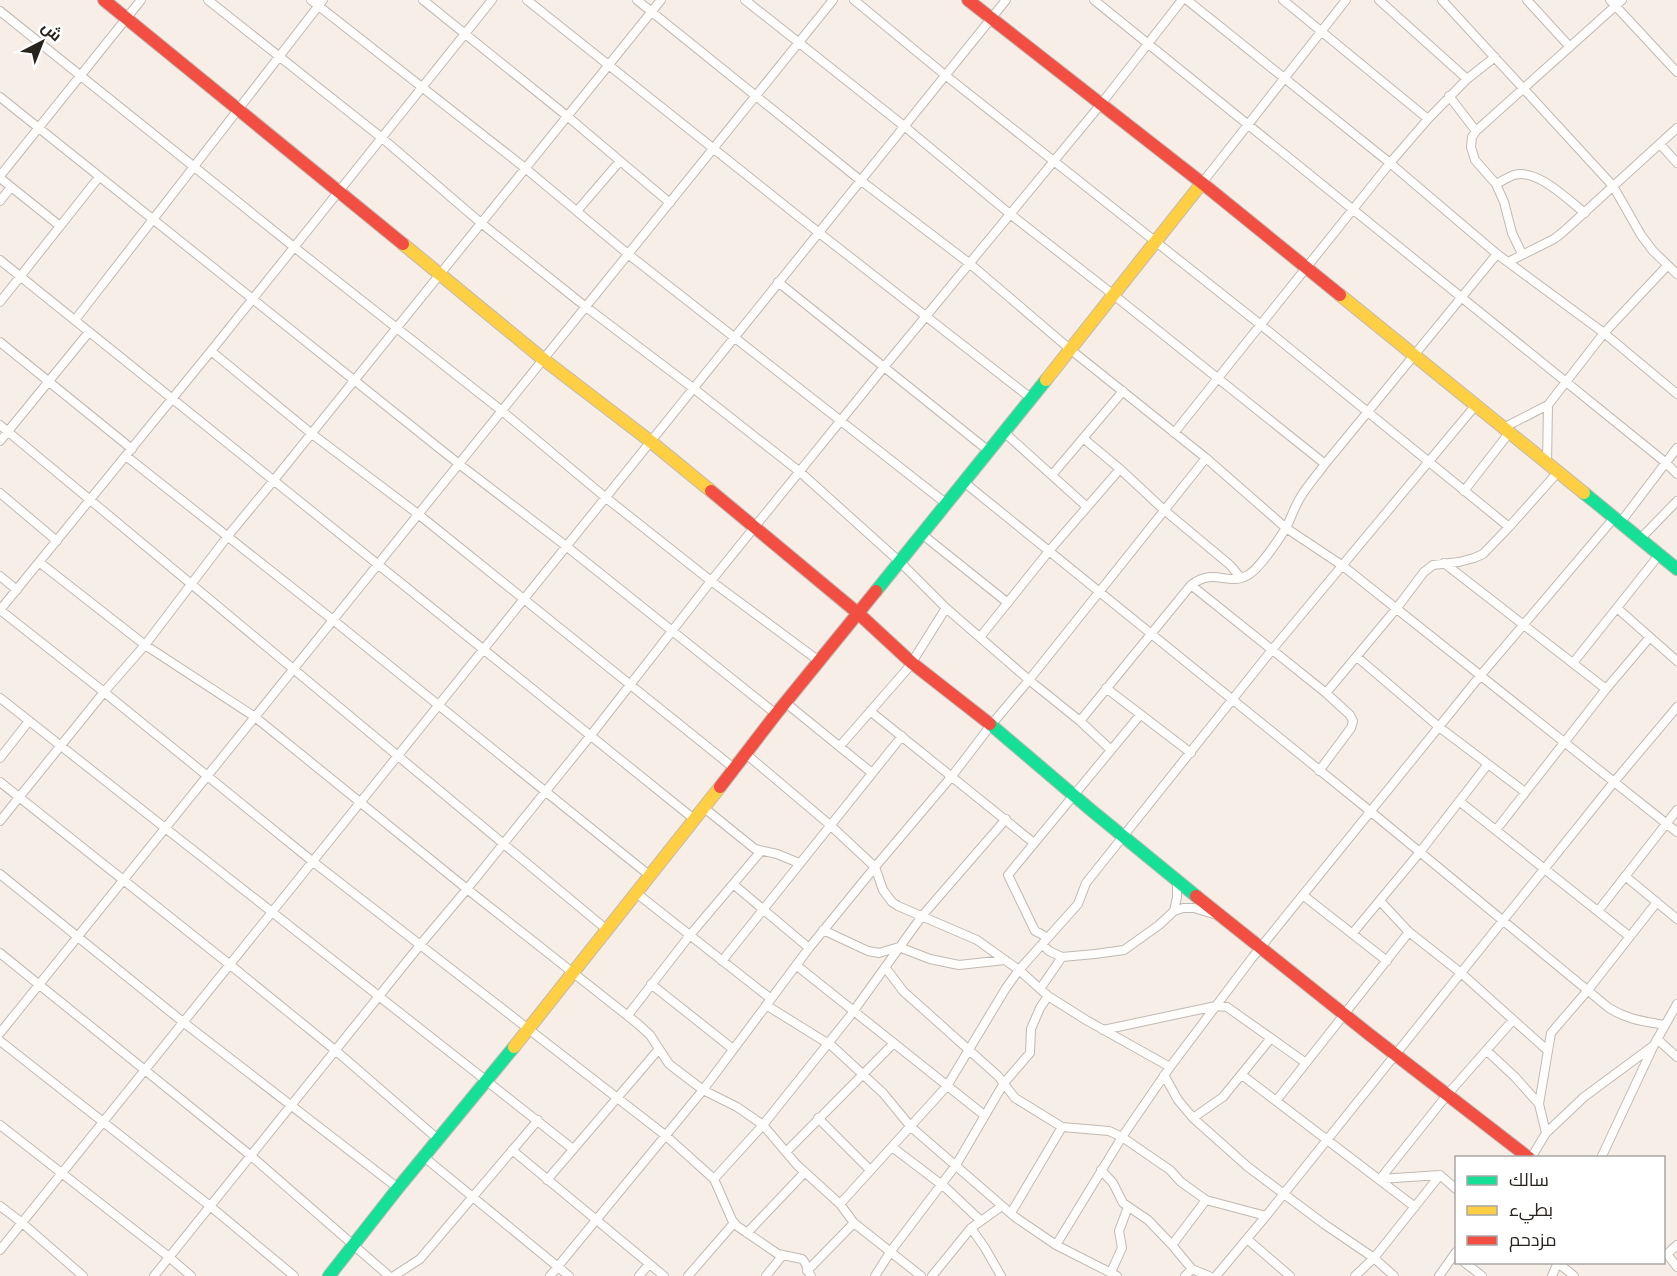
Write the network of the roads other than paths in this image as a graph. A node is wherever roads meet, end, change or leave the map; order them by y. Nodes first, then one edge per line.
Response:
1 (104, 0) edge
2 (141, 0) edge
3 (208, 0) edge
4 (423, 0) edge
5 (492, 0) edge
6 (527, 0) edge
7 (637, 0) edge
8 (661, 0) edge
9 (745, 0) edge
10 (833, 0) edge
11 (854, 0) edge
12 (968, 0) edge
13 (1006, 0) edge
14 (1094, 0) edge
15 (1182, 0) edge
16 (1187, 0) edge
17 (1283, 0) edge
18 (1346, 0) edge
19 (1380, 0) edge
20 (1442, 0) edge
21 (1527, 0) edge
22 (317, 2) edge
23 (1616, 2) edge
24 (0, 11) edge
25 (651, 12) junction
26 (126, 18) junction
27 (991, 19) junction
28 (1321, 31) junction
29 (465, 33) junction
30 (798, 43) junction
31 (1148, 43) junction
32 (1570, 47) junction
33 (279, 56) junction
34 (1495, 57) junction
35 (609, 65) junction
36 (1677, 72) edge
37 (945, 75) junction
38 (80, 76) junction
39 (1284, 79) junction
40 (1467, 79) junction
41 (422, 88) junction
42 (1523, 88) junction
43 (756, 96) junction
44 (1449, 96) junction
45 (0, 97) edge
46 (1101, 104) junction
47 (238, 109) junction
48 (567, 116) junction
49 (1428, 119) junction
50 (1248, 125) junction
51 (904, 126) junction
52 (38, 128) junction
53 (1677, 128) edge
54 (1476, 130) junction
55 (382, 138) junction
56 (1660, 144) junction
57 (714, 148) junction
58 (1054, 159) junction
59 (620, 161) junction
60 (1677, 163) edge
61 (1390, 164) junction
62 (194, 166) junction
63 (525, 168) junction
64 (0, 177) edge
65 (99, 177) junction
66 (860, 180) junction
67 (1203, 183) junction
68 (1497, 184) junction
69 (1613, 186) junction
70 (11, 187) junction
71 (338, 192) junction
72 (0, 201) edge
73 (670, 203) junction
74 (1353, 210) junction
75 (577, 211) junction
76 (1585, 213) junction
77 (1010, 214) junction
78 (153, 219) junction
79 (481, 223) junction
80 (60, 226) junction
81 (818, 232) junction
82 (1156, 242) junction
83 (294, 247) junction
84 (1497, 254) junction
85 (628, 255) junction
86 (1522, 255) junction
87 (0, 260) edge
88 (1508, 262) junction
89 (969, 263) junction
90 (1667, 266) junction
91 (1306, 268) junction
92 (1677, 274) edge
93 (440, 275) junction
94 (20, 276) junction
95 (778, 282) junction
96 (1115, 296) junction
97 (253, 298) junction
98 (1460, 298) junction
99 (0, 302) edge
100 (586, 307) junction
101 (926, 316) junction
102 (75, 320) junction
103 (1261, 325) junction
104 (397, 327) junction
105 (89, 332) junction
106 (1604, 333) junction
107 (734, 338) junction
108 (0, 342) edge
109 (1071, 350) junction
110 (211, 351) junction
111 (1414, 356) junction
112 (543, 359) junction
113 (884, 367) junction
114 (1217, 378) junction
115 (355, 381) junction
116 (49, 382) junction
117 (1566, 382) junction
118 (693, 388) junction
119 (1123, 391) junction
120 (1677, 394) edge
121 (171, 398) junction
122 (1032, 399) junction
123 (1548, 405) junction
124 (1475, 406) junction
125 (502, 411) junction
126 (1368, 412) junction
127 (841, 420) junction
128 (0, 425) edge
129 (1506, 431) junction
130 (8, 432) junction
131 (1005, 433) junction
132 (1174, 433) junction
133 (312, 434) junction
134 (1083, 438) junction
135 (0, 441) edge
136 (650, 441) junction
137 (1677, 448) edge
138 (129, 452) junction
139 (990, 452) junction
140 (1206, 458) junction
141 (1428, 462) junction
142 (1665, 462) junction
143 (459, 464) junction
144 (1325, 464) junction
145 (1547, 464) junction
146 (1120, 469) junction
147 (800, 472) junction
148 (1558, 472) junction
149 (1677, 474) edge
150 (1052, 475) junction
151 (274, 480) junction
152 (965, 483) junction
153 (1464, 491) junction
154 (0, 494) edge
155 (605, 497) junction
156 (90, 500) junction
157 (1677, 501) edge
158 (948, 505) junction
159 (1087, 507) junction
160 (1164, 510) junction
161 (418, 514) junction
162 (1617, 520) junction
163 (755, 527) junction
164 (1286, 528) junction
165 (1509, 528) junction
166 (922, 536) junction
167 (227, 537) junction
168 (1640, 539) junction
169 (57, 540) junction
170 (566, 546) junction
171 (1049, 551) junction
172 (1659, 555) junction
173 (39, 562) junction
174 (900, 562) junction
175 (1444, 563) junction
176 (378, 564) junction
177 (1343, 566) junction
178 (1677, 569) edge
179 (0, 576) edge
180 (1241, 578) junction
181 (711, 581) junction
182 (191, 584) junction
183 (1191, 585) junction
184 (16, 590) junction
185 (1098, 592) junction
186 (523, 599) junction
187 (1008, 603) junction
188 (946, 608) junction
189 (1617, 608) junction
190 (1396, 609) junction
191 (0, 610) edge
192 (859, 614) junction
193 (333, 620) junction
194 (1524, 625) junction
195 (673, 632) junction
196 (1151, 634) junction
197 (981, 636) junction
198 (1650, 637) junction
199 (146, 645) junction
200 (483, 649) junction
201 (1271, 651) junction
202 (1357, 657) junction
203 (819, 661) junction
204 (1677, 661) edge
205 (912, 663) junction
206 (1573, 663) junction
207 (294, 669) junction
208 (1480, 676) junction
209 (1029, 680) junction
210 (631, 685) junction
211 (1106, 688) junction
212 (1606, 689) junction
213 (104, 692) junction
214 (1326, 693) junction
215 (0, 698) edge
216 (1232, 701) junction
217 (786, 703) junction
218 (438, 704) junction
219 (1677, 707) edge
220 (870, 711) junction
221 (776, 714) junction
222 (1140, 715) junction
223 (255, 717) junction
224 (29, 721) junction
225 (1080, 721) junction
226 (991, 725) junction
227 (1439, 727) junction
228 (591, 735) junction
229 (902, 736) junction
230 (1564, 743) junction
231 (61, 746) junction
232 (840, 746) junction
233 (1111, 750) junction
234 (1191, 753) junction
235 (746, 754) junction
236 (398, 755) junction
237 (0, 758) edge
238 (1488, 764) junction
239 (735, 769) junction
240 (1319, 771) junction
241 (872, 773) junction
242 (208, 776) junction
243 (952, 776) junction
244 (0, 782) edge
245 (1614, 782) junction
246 (545, 791) junction
247 (1525, 792) junction
248 (1074, 796) junction
249 (19, 798) junction
250 (1459, 801) junction
251 (360, 803) junction
252 (703, 807) junction
253 (1677, 810) edge
254 (1370, 811) junction
255 (694, 819) junction
256 (1006, 819) junction
257 (0, 821) edge
258 (1666, 823) junction
259 (830, 825) junction
260 (164, 828) junction
261 (1496, 830) junction
262 (1677, 832) edge
263 (1124, 836) junction
264 (1034, 843) junction
265 (503, 844) junction
266 (761, 851) junction
267 (1420, 852) junction
268 (312, 861) junction
269 (799, 863) junction
270 (875, 867) junction
271 (1545, 868) junction
272 (0, 874) edge
273 (649, 875) junction
274 (1624, 876) junction
275 (123, 880) junction
276 (1177, 880) junction
277 (733, 884) junction
278 (467, 889) junction
279 (635, 892) junction
280 (1304, 896) junction
281 (1380, 901) junction
282 (1657, 903) junction
283 (763, 909) junction
284 (1598, 911) junction
285 (271, 912) junction
286 (1174, 912) junction
287 (1221, 915) junction
288 (922, 916) junction
289 (1677, 919) edge
290 (1503, 920) junction
291 (606, 929) junction
292 (823, 930) junction
293 (1409, 932) junction
294 (1352, 934) junction
295 (690, 935) junction
296 (78, 936) junction
297 (1629, 936) junction
298 (1043, 940) junction
299 (420, 945) junction
300 (899, 947) junction
301 (809, 948) junction
302 (1261, 948) junction
303 (0, 953) edge
304 (1062, 957) junction
305 (1005, 960) junction
306 (722, 961) junction
307 (1387, 961) junction
308 (229, 964) junction
309 (796, 965) junction
310 (885, 967) junction
311 (1019, 970) junction
312 (574, 972) junction
313 (1461, 973) junction
314 (39, 984) junction
315 (651, 984) junction
316 (1040, 989) junction
317 (1587, 990) junction
318 (1048, 996) junction
319 (378, 997) junction
320 (768, 1002) junction
321 (1677, 1004) edge
322 (1216, 1006) junction
323 (853, 1011) junction
324 (627, 1015) junction
325 (1345, 1015) junction
326 (1513, 1020) junction
327 (183, 1022) junction
328 (1665, 1025) junction
329 (529, 1029) junction
330 (1103, 1030) junction
331 (0, 1033) edge
332 (1271, 1038) junction
333 (0, 1041) edge
334 (1655, 1042) junction
335 (828, 1043) junction
336 (894, 1043) junction
337 (659, 1049) junction
338 (733, 1049) junction
339 (968, 1049) junction
340 (335, 1050) junction
341 (1547, 1050) junction
342 (1487, 1051) junction
343 (1396, 1055) junction
344 (1677, 1057) edge
345 (1306, 1063) junction
346 (1170, 1067) junction
347 (145, 1069) junction
348 (863, 1073) junction
349 (1164, 1075) junction
350 (1242, 1075) junction
351 (487, 1081) junction
352 (1004, 1083) junction
353 (947, 1086) junction
354 (703, 1090) junction
355 (1447, 1095) junction
356 (617, 1097) junction
357 (1276, 1101) junction
358 (1539, 1104) junction
359 (291, 1105) junction
360 (984, 1115) junction
361 (818, 1118) junction
362 (1193, 1118) junction
363 (538, 1120) junction
364 (103, 1122) junction
365 (0, 1125) edge
366 (763, 1125) junction
367 (911, 1127) junction
368 (1062, 1127) junction
369 (1546, 1133) junction
370 (665, 1135) junction
371 (1122, 1137) junction
372 (439, 1140) junction
373 (1327, 1141) junction
374 (892, 1147) junction
375 (573, 1149) junction
376 (512, 1150) junction
377 (786, 1152) junction
378 (250, 1155) junction
379 (1527, 1156) edge
380 (1531, 1156) edge
381 (1602, 1156) edge
382 (424, 1157) junction
383 (956, 1165) junction
384 (870, 1170) junction
385 (1101, 1170) junction
386 (805, 1172) junction
387 (61, 1173) junction
388 (1440, 1175) junction
389 (714, 1179) junction
390 (1380, 1179) junction
391 (547, 1180) junction
392 (942, 1184) junction
393 (398, 1188) junction
394 (1455, 1188) edge
395 (1284, 1193) junction
396 (472, 1197) junction
397 (1206, 1200) junction
398 (840, 1204) junction
399 (0, 1206) edge
400 (210, 1206) junction
401 (1002, 1206) junction
402 (1128, 1207) junction
403 (1415, 1207) junction
404 (1011, 1214) junction
405 (1266, 1216) junction
406 (596, 1220) junction
407 (980, 1220) junction
408 (21, 1222) junction
409 (854, 1222) junction
410 (734, 1223) junction
411 (970, 1228) junction
412 (747, 1233) junction
413 (1247, 1239) junction
414 (354, 1244) junction
415 (1056, 1245) junction
416 (1172, 1245) junction
417 (1677, 1245) edge
418 (0, 1250) edge
419 (891, 1251) junction
420 (1665, 1252) edge
421 (782, 1256) junction
422 (1455, 1256) edge
423 (169, 1257) junction
424 (1374, 1258) junction
425 (649, 1264) junction
426 (1465, 1264) edge
427 (1559, 1264) edge
428 (558, 1267) junction
429 (1677, 1267) edge
430 (1191, 1269) junction
431 (809, 1274) edge
432 (1114, 1274) edge
433 (1220, 1274) edge
434 (918, 1275) edge
435 (83, 1276) edge
436 (154, 1276) edge
437 (191, 1276) edge
438 (294, 1276) edge
439 (329, 1276) edge
440 (389, 1276) edge
441 (394, 1276) edge
442 (549, 1276) edge
443 (569, 1276) edge
444 (639, 1276) edge
445 (664, 1276) edge
446 (688, 1276) edge
447 (766, 1276) edge
448 (875, 1276) edge
449 (932, 1276) edge
450 (1001, 1276) edge
451 (1185, 1276) edge
452 (1209, 1276) edge
453 (1290, 1276) edge
454 (1355, 1276) edge
455 (1394, 1276) edge
456 (1438, 1276) edge
457 (1482, 1276) edge
458 (1574, 1276) edge

1 - 26 street
2 - 26 street
3 - 33 street
4 - 29 street
5 - 29 street
6 - 35 street
7 - 25 street
8 - 25 street
9 - 30 street
10 - 30 street
11 - 37 street
12 - 27 street
13 - 27 street
14 - 31 street
15 - 31 street
16 - 39 street
17 - 28 street
18 - 28 street
19 - 40 street
20 - 34 street
21 - 32 street
22 - 33 street
22 - 41 street
23 - 32 street
23 - 36 street
24 - 38 street
25 - 35 street
25 - 43 street
26 - 38 street
26 - 47 street
27 - 37 street
27 - 46 street
28 - 39 street
28 - 49 street
29 - 41 street
29 - 48 street
30 - 43 street
30 - 51 street
31 - 46 street
31 - 50 street
32 - 42 street
33 - 47 street
33 - 55 street
34 - 40 street
34 - 42 street
35 - 48 street
35 - 57 street
37 - 51 street
37 - 58 street
38 - 52 street
38 - 62 street
39 - 50 street
39 - 61 street
40 - 44 street
41 - 55 street
41 - 63 street
42 - 54 street
42 - 69 street
43 - 57 street
43 - 66 street
44 - 49 street
44 - 54 street
45 - 52 street
46 - 58 street
46 - 67 street
47 - 62 street
47 - 71 street
48 - 59 street
48 - 63 street
49 - 61 street
50 - 67 street
50 - 74 street
51 - 66 street
51 - 77 street
52 - 64 street
52 - 65 street
53 - 56 street
54 - 68 street
55 - 71 street
55 - 79 street
56 - 60 street
56 - 69 street
57 - 73 street
57 - 81 street
58 - 77 street
58 - 82 street
59 - 73 street
59 - 75 street
61 - 74 street
61 - 84 street
62 - 78 street
62 - 83 street
63 - 75 street
63 - 79 street
64 - 70 street
65 - 78 street
65 - 80 street
66 - 81 street
66 - 89 street
67 - 82 street
67 - 91 street
68 - 76 street
68 - 86 street
69 - 76 street
69 - 90 street
70 - 72 street
70 - 80 street
71 - 83 street
71 - 93 street
73 - 85 street
74 - 91 street
74 - 98 street
75 - 85 street
76 - 86 street
77 - 89 street
77 - 96 street
78 - 97 street
78 - 102 street
79 - 93 street
79 - 100 street
80 - 94 street
81 - 95 street
81 - 101 street
82 - 96 street
82 - 103 street
83 - 97 street
83 - 104 street
84 - 88 street
84 - 98 street
85 - 100 street
85 - 107 street
86 - 88 street
87 - 94 street
88 - 106 street
89 - 101 street
89 - 109 street
90 - 92 street
90 - 106 street
91 - 103 street
91 - 111 street
93 - 104 street
93 - 112 street
94 - 99 street
94 - 102 street
95 - 107 street
95 - 113 street
96 - 109 street
96 - 114 street
97 - 110 street
97 - 115 street
98 - 111 street
98 - 117 street
100 - 112 street
100 - 118 street
101 - 113 street
101 - 122 street
102 - 105 street
103 - 114 street
103 - 126 street
104 - 115 street
104 - 125 street
105 - 116 street
105 - 121 street
106 - 117 street
106 - 120 street
107 - 118 street
107 - 127 street
108 - 116 street
109 - 119 street
109 - 122 street
110 - 121 street
110 - 133 street
111 - 124 street
111 - 126 street
112 - 125 street
112 - 136 street
113 - 127 street
113 - 139 street
114 - 132 street
114 - 144 street
115 - 133 street
115 - 143 street
116 - 130 street
116 - 138 street
117 - 123 street
117 - 142 street
118 - 136 street
118 - 147 street
119 - 132 street
119 - 134 street
121 - 138 street
121 - 151 street
122 - 131 street
123 - 129 street
123 - 145 street
124 - 129 street
124 - 141 street
125 - 143 street
125 - 155 street
126 - 141 street
126 - 144 street
127 - 147 street
127 - 158 street
128 - 130 street
129 - 145 street
129 - 153 street
130 - 135 street
130 - 156 street
131 - 139 street
131 - 150 street
132 - 140 street
133 - 151 street
133 - 161 street
134 - 146 street
134 - 150 street
136 - 155 street
136 - 163 street
137 - 142 street
138 - 156 street
138 - 167 street
139 - 152 street
140 - 160 street
140 - 164 street
141 - 153 street
141 - 177 street
142 - 149 street
142 - 162 street
143 - 161 street
143 - 170 street
144 - 164 street
145 - 148 street
146 - 159 street
146 - 160 street
147 - 163 street
147 - 174 street
148 - 162 street
148 - 165 street
150 - 159 street
151 - 167 street
151 - 176 street
152 - 158 street
152 - 171 street
153 - 165 street
154 - 169 street
155 - 170 street
155 - 181 street
156 - 169 street
156 - 182 street
157 - 168 street
158 - 166 street
159 - 171 street
160 - 180 street
160 - 185 street
161 - 176 street
161 - 186 street
162 - 168 street
162 - 194 street
163 - 181 street
163 - 192 street
164 - 177 street
164 - 180 street
165 - 175 street
166 - 174 street
166 - 187 street
167 - 182 street
167 - 193 street
168 - 172 street
169 - 173 street
170 - 186 street
170 - 195 street
171 - 185 street
171 - 187 street
172 - 178 street
172 - 189 street
173 - 184 street
173 - 199 street
174 - 188 street
174 - 192 street
175 - 190 street
175 - 194 street
176 - 193 street
176 - 200 street
177 - 190 street
177 - 201 street
179 - 184 street
180 - 183 street
181 - 195 street
181 - 203 street
182 - 199 street
182 - 207 street
183 - 196 street
183 - 201 street
184 - 191 street
185 - 196 street
185 - 209 street
186 - 200 street
186 - 210 street
187 - 197 street
188 - 197 street
188 - 205 street
189 - 198 street
189 - 206 street
190 - 202 street
190 - 208 street
191 - 213 street
192 - 203 street
192 - 205 street
193 - 207 street
193 - 218 street
194 - 206 street
194 - 208 street
195 - 210 street
195 - 221 street
196 - 211 street
196 - 216 street
197 - 209 street
198 - 204 street
198 - 212 street
199 - 213 street
199 - 223 street
200 - 218 street
200 - 228 street
201 - 214 street
201 - 216 street
202 - 214 street
202 - 227 street
203 - 217 street
205 - 220 street
205 - 226 street
206 - 212 street
207 - 223 street
207 - 236 street
208 - 227 street
208 - 230 street
209 - 225 street
209 - 226 street
210 - 228 street
210 - 239 street
211 - 222 street
211 - 225 street
212 - 230 street
213 - 231 street
213 - 242 street
214 - 240 street
215 - 224 street
216 - 234 street
216 - 240 street
217 - 221 street
217 - 232 street
218 - 236 street
218 - 246 street
219 - 245 street
220 - 229 street
220 - 232 street
221 - 235 street
222 - 233 street
222 - 234 street
223 - 242 street
223 - 251 street
224 - 231 street
224 - 237 street
225 - 233 street
226 - 243 street
226 - 248 street
227 - 238 street
227 - 254 street
228 - 246 street
228 - 255 street
229 - 241 street
229 - 243 street
230 - 245 street
230 - 247 street
231 - 249 street
231 - 260 street
232 - 241 street
233 - 248 street
234 - 263 street
235 - 239 street
235 - 259 street
236 - 251 street
236 - 265 street
238 - 247 street
238 - 250 street
239 - 252 street
240 - 254 street
241 - 259 street
242 - 260 street
242 - 268 street
243 - 256 street
243 - 270 street
244 - 249 street
245 - 258 street
245 - 271 street
246 - 265 street
246 - 273 street
247 - 261 street
248 - 263 street
248 - 264 street
249 - 257 street
249 - 275 street
250 - 261 street
250 - 267 street
251 - 268 street
251 - 278 street
252 - 255 street
252 - 266 street
253 - 258 street
254 - 267 street
254 - 280 street
255 - 273 street
256 - 264 street
256 - 288 street
258 - 262 street
258 - 274 street
259 - 269 street
259 - 270 street
260 - 275 street
260 - 285 street
261 - 271 street
263 - 276 street
263 - 298 street
264 - 298 street
265 - 278 street
265 - 291 street
266 - 269 street
266 - 277 street
267 - 281 street
267 - 290 street
268 - 285 street
268 - 299 street
269 - 283 street
270 - 288 street
270 - 292 street
271 - 284 street
271 - 290 street
272 - 296 street
273 - 279 street
274 - 282 street
274 - 284 street
275 - 296 street
275 - 308 street
276 - 286 street
276 - 287 street
277 - 283 street
277 - 295 street
278 - 299 street
278 - 312 street
279 - 291 street
279 - 295 street
280 - 294 street
280 - 302 street
281 - 293 street
281 - 294 street
282 - 289 street
282 - 297 street
283 - 301 street
283 - 306 street
284 - 297 street
285 - 308 street
285 - 319 street
286 - 287 street
286 - 304 street
287 - 302 street
288 - 300 street
288 - 305 street
290 - 313 street
290 - 317 street
291 - 312 street
292 - 300 street
292 - 301 street
293 - 307 street
293 - 313 street
294 - 307 street
295 - 306 street
295 - 315 street
296 - 314 street
296 - 327 street
297 - 317 street
298 - 304 street
298 - 311 street
299 - 319 street
299 - 329 street
300 - 305 street
300 - 310 street
301 - 309 street
302 - 322 street
302 - 325 street
303 - 314 street
304 - 316 street
305 - 311 street
306 - 320 street
307 - 325 street
308 - 327 street
308 - 340 street
309 - 320 street
309 - 323 street
310 - 323 street
310 - 339 street
311 - 316 street
311 - 339 street
312 - 324 street
312 - 329 street
313 - 326 street
313 - 343 street
314 - 331 street
314 - 347 street
315 - 324 street
315 - 338 street
316 - 318 street
317 - 328 street
317 - 341 street
318 - 330 street
318 - 352 street
319 - 340 street
319 - 351 street
320 - 335 street
320 - 338 street
321 - 328 street
322 - 330 street
322 - 332 street
322 - 346 street
323 - 335 street
323 - 336 street
324 - 337 street
325 - 343 street
325 - 345 street
326 - 341 street
326 - 342 street
327 - 347 street
327 - 359 street
328 - 334 street
329 - 351 street
329 - 356 street
330 - 346 street
332 - 345 street
332 - 350 street
333 - 364 street
334 - 344 street
334 - 369 street
334 - 381 street
335 - 348 street
335 - 366 street
336 - 348 street
336 - 353 street
337 - 354 street
337 - 356 street
338 - 354 street
339 - 352 street
339 - 353 street
340 - 359 street
340 - 372 street
341 - 358 street
342 - 355 street
342 - 358 street
343 - 355 street
343 - 373 street
345 - 357 street
346 - 349 street
347 - 364 street
347 - 378 street
348 - 361 street
348 - 367 street
349 - 362 street
349 - 371 street
350 - 357 street
350 - 362 street
351 - 363 street
351 - 372 street
352 - 360 street
352 - 368 street
353 - 360 street
353 - 367 street
354 - 366 street
354 - 370 street
355 - 379 street
355 - 390 street
356 - 370 street
356 - 375 street
357 - 373 street
358 - 369 street
359 - 378 street
359 - 393 street
360 - 383 street
361 - 377 street
361 - 384 street
362 - 395 street
363 - 375 street
363 - 376 street
364 - 387 street
364 - 400 street
365 - 387 street
366 - 377 street
366 - 389 street
367 - 374 street
367 - 383 street
368 - 371 street
368 - 404 street
369 - 380 street
370 - 389 street
370 - 406 street
371 - 385 street
371 - 397 street
372 - 382 street
373 - 390 street
373 - 395 street
374 - 384 street
374 - 392 street
375 - 391 street
376 - 391 street
376 - 396 street
377 - 386 street
378 - 400 street
378 - 414 street
382 - 393 street
382 - 396 street
383 - 392 street
383 - 401 street
384 - 398 street
385 - 402 street
385 - 415 street
386 - 398 street
386 - 412 street
387 - 408 street
387 - 423 street
388 - 390 street
388 - 394 street
388 - 403 street
389 - 410 street
390 - 403 street
391 - 406 street
392 - 407 street
392 - 419 street
393 - 414 street
395 - 405 street
395 - 424 street
396 - 428 street
396 - 441 street
397 - 405 street
397 - 416 street
398 - 409 street
399 - 408 street
400 - 423 street
400 - 438 street
401 - 404 street
401 - 407 street
402 - 416 street
402 - 432 street
403 - 424 street
404 - 415 street
405 - 413 street
406 - 425 street
406 - 428 street
407 - 411 street
408 - 418 street
408 - 435 street
409 - 419 street
409 - 431 street
410 - 412 street
410 - 446 street
411 - 449 street
411 - 450 street
412 - 421 street
413 - 433 street
413 - 453 street
414 - 439 street
414 - 440 street
415 - 432 street
416 - 430 street
417 - 420 street
419 - 434 street
419 - 448 street
420 - 429 street
421 - 431 street
421 - 447 street
422 - 456 street
423 - 436 street
423 - 437 street
424 - 454 street
424 - 455 street
425 - 444 street
425 - 445 street
426 - 457 street
427 - 458 street
428 - 442 street
428 - 443 street
430 - 451 street
430 - 452 street

